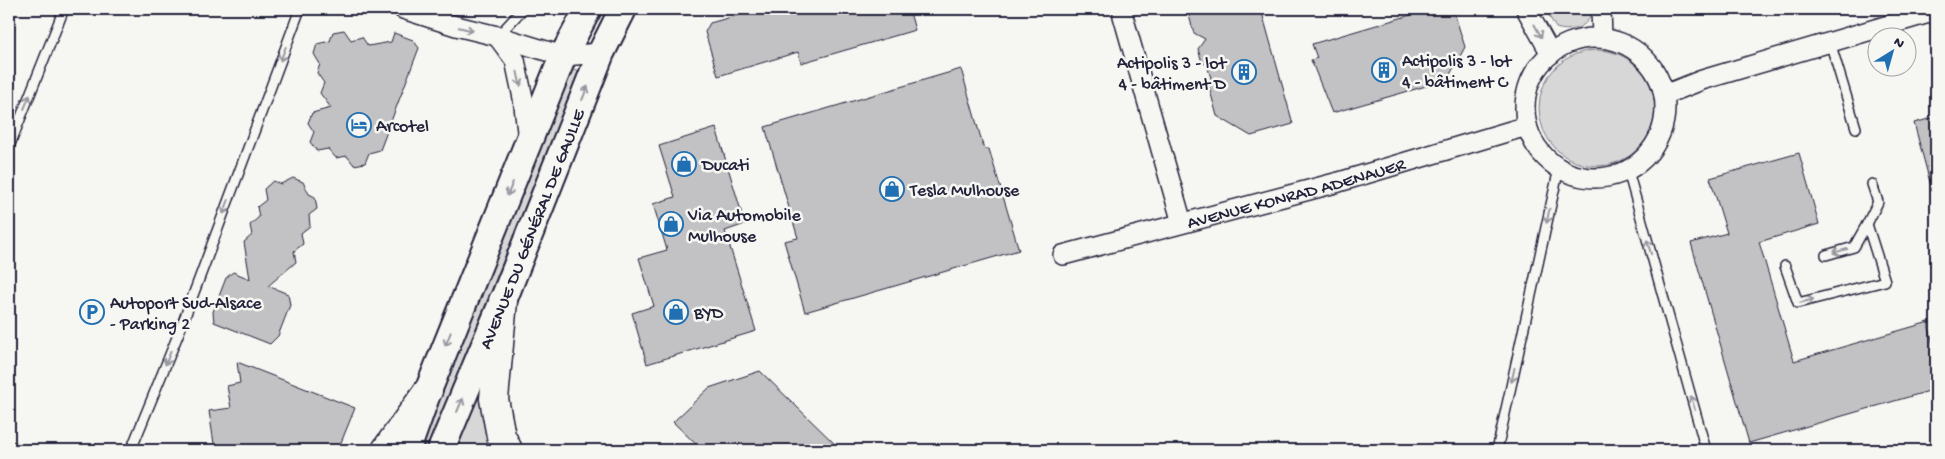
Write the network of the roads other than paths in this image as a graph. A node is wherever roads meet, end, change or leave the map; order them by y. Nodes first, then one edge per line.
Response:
1 (64, 9) edge
2 (300, 9) edge
3 (523, 9) edge
4 (588, 9) edge
5 (623, 9) edge
6 (1123, 9) edge
7 (1526, 9) edge
8 (1601, 9) edge
9 (409, 10) edge
10 (1936, 11) edge
11 (498, 36) junction
12 (1602, 38) junction
13 (1830, 42) junction
14 (601, 53) junction
15 (1551, 54) junction
16 (563, 56) junction
17 (1664, 94) junction
18 (1527, 126) junction
19 (1856, 128) dead end
20 (528, 144) junction
21 (9, 147) edge
22 (1559, 168) junction
23 (1628, 171) junction
24 (1872, 184) dead end
25 (1182, 223) junction
26 (1867, 224) junction
27 (1063, 255) dead end
28 (1826, 255) dead end
29 (1785, 266) dead end
30 (503, 301) junction
31 (428, 391) junction
32 (9, 446) edge
33 (20, 450) edge
34 (131, 450) edge
35 (386, 450) edge
36 (406, 450) edge
37 (441, 450) edge
38 (508, 450) edge
39 (1497, 450) edge
40 (1706, 450) edge

21 -> 1 lane
2 -> 34 lane
3 - 11 lane
4 - 16 main road, AVENUE DU GÉNÉRAL DE GAULLE
5 - 14 main road, AVENUE DU GÉNÉRAL DE GAULLE
6 - 25 street
7 -> 15 street
8 - 12 street
9 -> 11 street
10 - 13 street
11 - 16 street
11 -> 20 street
12 - 15 street
12 - 17 street
13 - 17 street
13 - 19 lane
14 - 16 street
30 -> 14 main road, AVENUE DU GÉNÉRAL DE GAULLE
15 - 18 street
16 - 20 main road, AVENUE DU GÉNÉRAL DE GAULLE
17 - 23 street
18 - 22 street
18 - 25 street, AVENUE KONRAD ADENAUER
20 -> 31 main road, AVENUE DU GÉNÉRAL DE GAULLE
22 - 23 street
22 -> 39 lane
40 -> 23 lane
24 - 26 lane
25 - 27 street, AVENUE KONRAD ADENAUER
26 -> 28 lane
29 -> 26 lane
37 -> 30 main road, AVENUE DU GÉNÉRAL DE GAULLE
30 - 38 highway
31 - 35 highway
31 - 36 main road, AVENUE DU GÉNÉRAL DE GAULLE
32 - 33 lane

